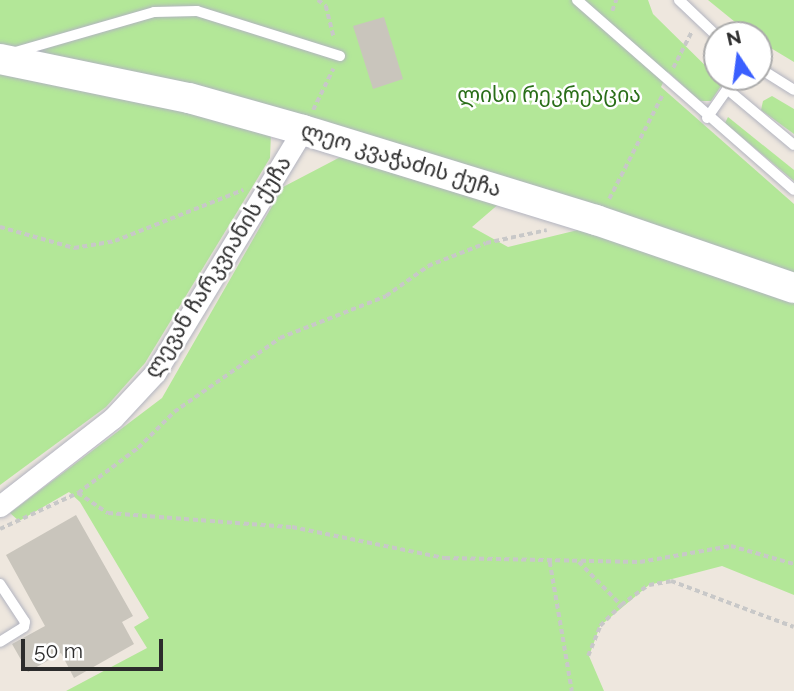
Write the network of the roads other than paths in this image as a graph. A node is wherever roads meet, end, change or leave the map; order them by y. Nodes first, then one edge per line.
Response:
1 (577, 0) edge
2 (679, 0) edge
3 (703, 23) edge
4 (340, 56) road end
5 (0, 58) edge
6 (773, 77) edge
7 (794, 90) edge
8 (726, 91) edge
9 (729, 91) edge
10 (707, 118) junction
11 (303, 130) junction
12 (794, 145) edge
13 (794, 190) edge
14 (794, 288) edge
15 (0, 506) edge
16 (0, 584) edge
17 (0, 642) edge

1 - 10 lane
2 - 3 lane
4 - 5 lane
5 - 11 main road, ლეო კვაჭაძის ქუჩა
6 - 7 lane
8 - 10 lane
9 - 12 lane
10 - 13 lane
11 - 14 main road, ლეო კვაჭაძის ქუჩა
11 - 15 street, ლევან ჩარკვიანის ქუჩა
16 - 17 lane

